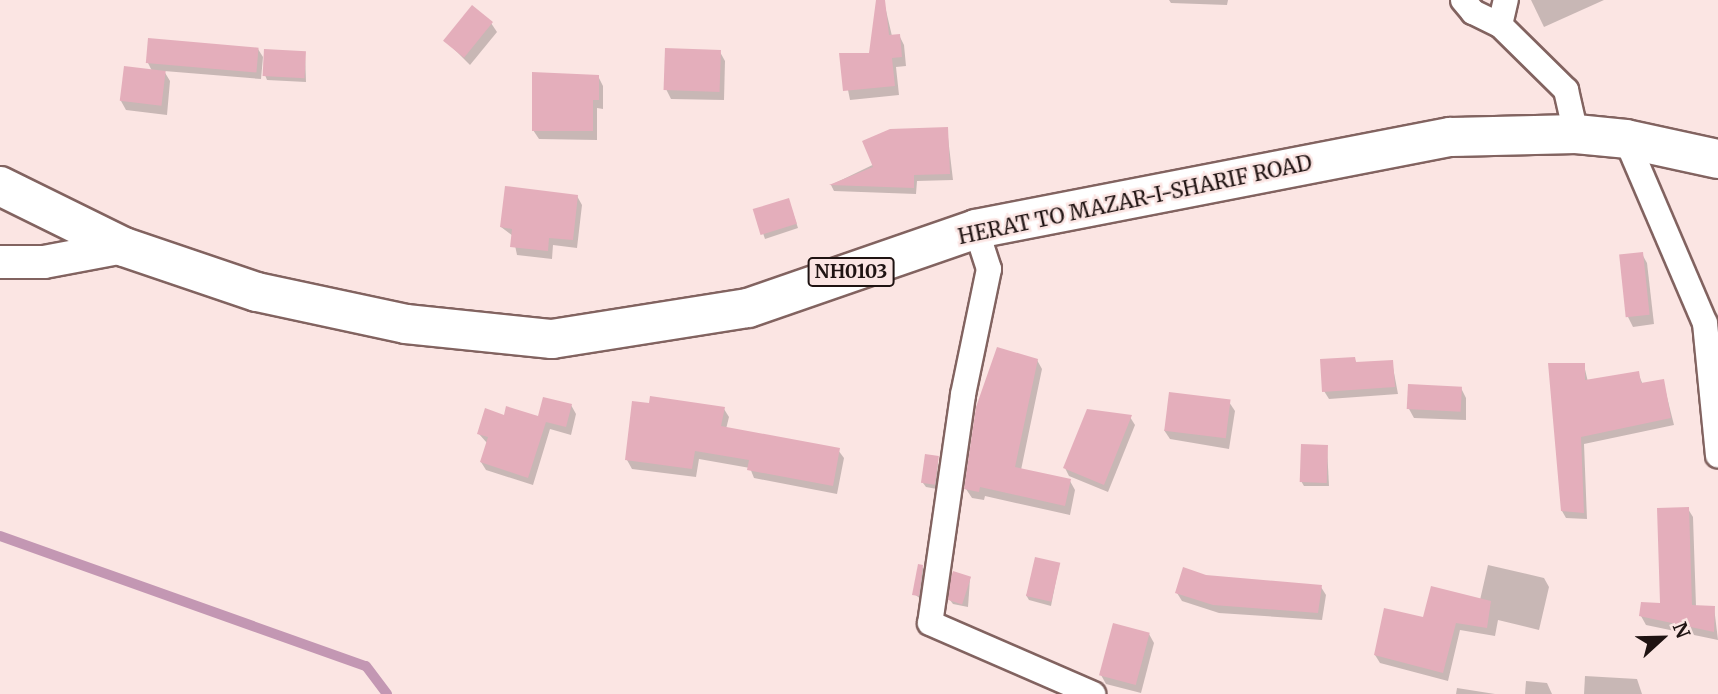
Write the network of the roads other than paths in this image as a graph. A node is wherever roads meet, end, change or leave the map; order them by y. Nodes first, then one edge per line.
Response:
1 (1463, 0) edge
2 (1506, 0) edge
3 (1500, 25) junction
4 (1576, 134) junction
5 (1626, 139) junction
6 (1718, 159) edge
7 (0, 186) edge
8 (976, 229) junction
9 (124, 247) junction
10 (0, 262) edge
11 (1718, 455) edge
12 (1093, 694) edge

1 - 3 street
2 - 3 street
3 - 4 street
4 - 5 highway, HERAT TO MAZAR-I-SHARIF ROAD / NH0103
4 - 8 highway, HERAT TO MAZAR-I-SHARIF ROAD / NH0103
5 - 6 highway, HERAT TO MAZAR-I-SHARIF ROAD / NH0103
5 - 11 street
7 - 9 highway, HERAT TO MAZAR-I-SHARIF ROAD / NH0103
8 - 9 highway, HERAT TO MAZAR-I-SHARIF ROAD / NH0103
8 - 12 street
9 - 10 street

